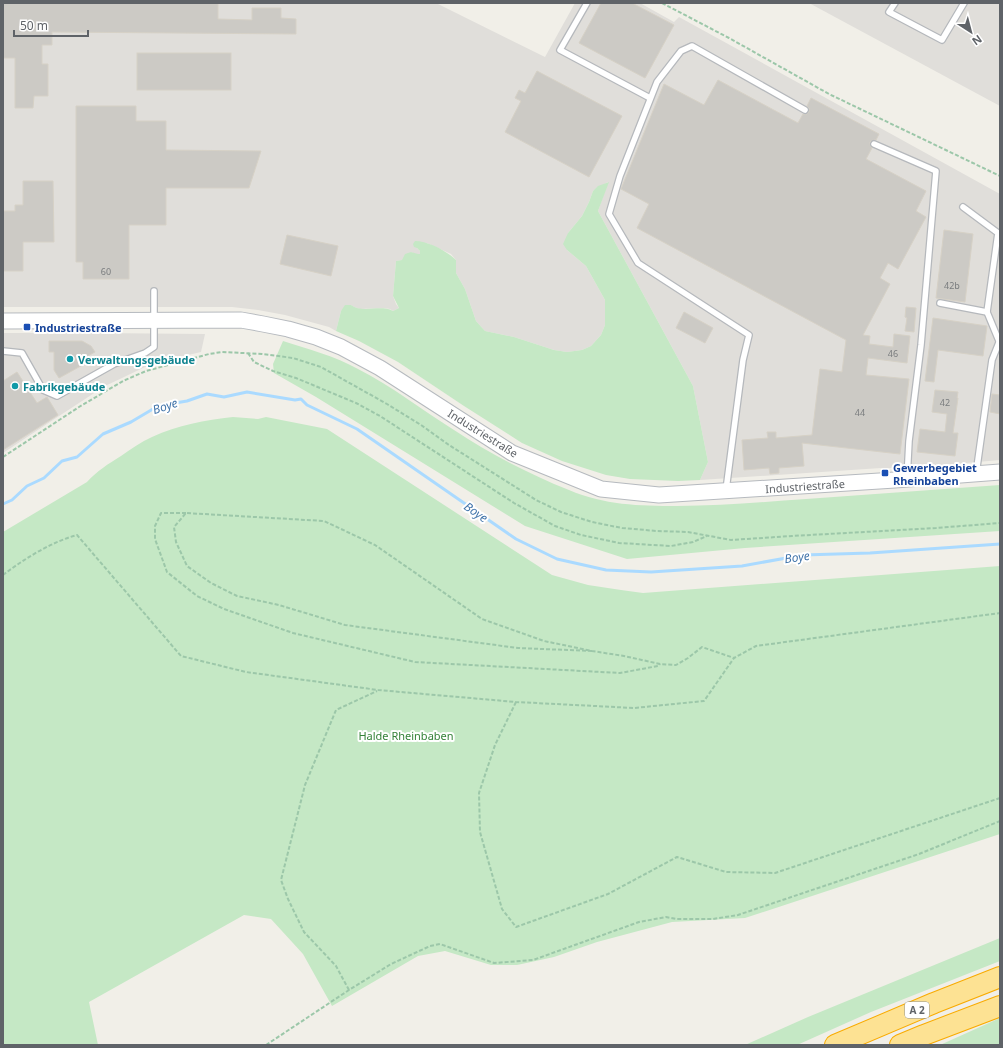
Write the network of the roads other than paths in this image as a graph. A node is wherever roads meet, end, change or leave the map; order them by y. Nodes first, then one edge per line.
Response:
1 (587, 3) edge
2 (895, 3) edge
3 (964, 3) edge
4 (650, 98) junction
5 (805, 110) dead end
6 (874, 144) dead end
7 (963, 207) dead end
8 (154, 291) dead end
9 (940, 303) dead end
10 (988, 312) junction
11 (154, 320) junction
12 (3, 321) edge
13 (999, 340) edge
14 (3, 351) edge
15 (1000, 472) edge
16 (976, 474) junction
17 (907, 479) junction
18 (726, 490) junction
19 (1000, 977) edge
20 (1000, 1006) edge
21 (835, 1045) edge
22 (900, 1045) edge

1 - 4 lane
2 - 3 lane
4 - 5 lane
4 - 18 lane
6 - 17 lane
7 - 10 lane
8 - 11 lane
9 - 10 lane
10 - 13 lane
11 - 12 street, Industriestraße
11 - 14 lane
11 - 18 street, Industriestraße
13 - 16 lane
15 - 16 street, Industriestraße
16 - 17 street, Industriestraße
17 - 18 street, Industriestraße
19 - 21 highway, A 2
20 - 22 highway, A 2

